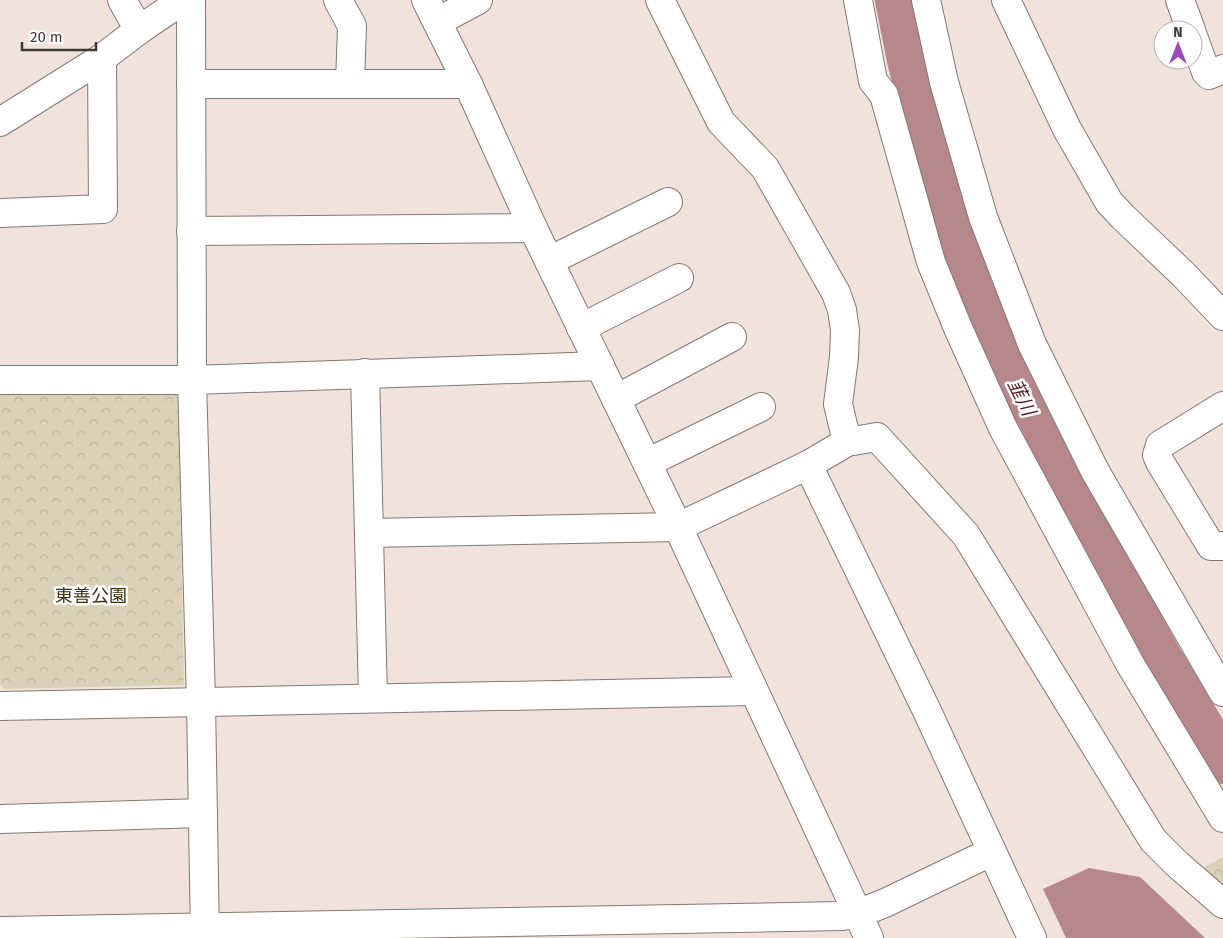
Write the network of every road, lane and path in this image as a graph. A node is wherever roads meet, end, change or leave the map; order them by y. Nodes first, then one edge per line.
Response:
1 (122, 0) edge
2 (183, 0) edge
3 (191, 0) edge
4 (338, 0) edge
5 (478, 0) edge
6 (660, 0) edge
7 (858, 0) edge
8 (926, 0) edge
9 (1006, 0) edge
10 (1180, 0) edge
11 (432, 11) edge
12 (1187, 20) edge
13 (139, 30) junction
14 (102, 58) junction
15 (1203, 64) edge
16 (1223, 69) edge
17 (191, 84) junction
18 (350, 84) junction
19 (468, 84) junction
20 (0, 122) edge
21 (668, 202) dead end
22 (0, 213) edge
23 (532, 228) junction
24 (190, 231) junction
25 (549, 261) junction
26 (679, 278) dead end
27 (1223, 316) edge
28 (581, 328) junction
29 (732, 337) dead end
30 (600, 366) junction
31 (365, 373) junction
32 (0, 380) edge
33 (192, 380) junction
34 (616, 399) junction
35 (1223, 406) edge
36 (761, 407) dead end
37 (847, 442) junction
38 (647, 463) junction
39 (808, 466) junction
40 (678, 527) junction
41 (369, 533) junction
42 (1223, 546) edge
43 (753, 691) junction
44 (1223, 692) edge
45 (373, 698) junction
46 (201, 701) junction
47 (0, 706) edge
48 (203, 813) junction
49 (1223, 818) edge
50 (0, 819) edge
51 (991, 852) junction
52 (1223, 904) edge
53 (863, 926) edge
54 (585, 929) edge
55 (0, 931) edge
56 (205, 933) edge
57 (1032, 938) edge

1 - 13 street
2 - 13 street
3 - 17 street
4 - 18 street
5 - 11 street
6 - 37 street
7 - 49 street
8 - 44 street
9 - 27 street
10 - 12 street
11 - 19 street
13 - 14 street
14 - 20 street
14 - 22 street
15 - 16 street
17 - 18 street
17 - 24 street
18 - 19 street
19 - 23 street
21 - 25 street
23 - 24 street
23 - 25 street
24 - 33 street
25 - 28 street
26 - 28 street
28 - 30 street
29 - 34 street
30 - 31 street
30 - 34 street
31 - 33 street
31 - 41 street
32 - 33 street
33 - 46 street
34 - 38 street
35 - 42 street
36 - 38 street
37 - 39 street
37 - 52 street
38 - 40 street
39 - 40 street
39 - 51 street
40 - 41 street
40 - 43 street
41 - 45 street
43 - 45 street
43 - 53 street
45 - 46 street
46 - 47 street
46 - 48 street
48 - 50 street
48 - 56 street
51 - 53 street
51 - 57 street
53 - 54 street
54 - 56 street
55 - 56 street

